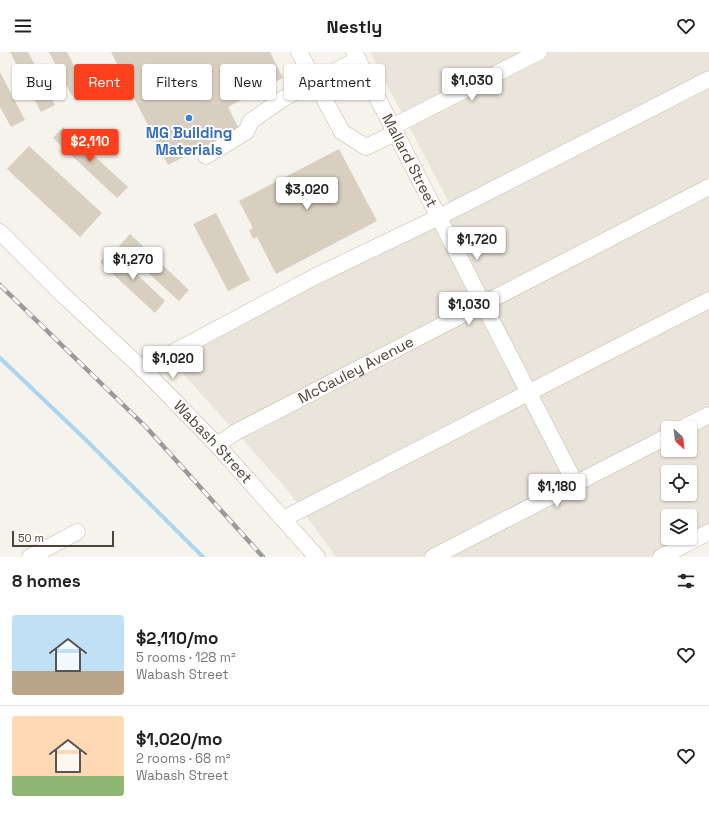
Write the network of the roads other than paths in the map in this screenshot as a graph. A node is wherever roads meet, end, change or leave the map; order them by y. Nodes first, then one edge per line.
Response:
1 (299, 52) edge
2 (539, 52) edge
3 (356, 56) edge
4 (305, 64) edge
5 (343, 64) edge
6 (709, 79) edge
7 (284, 98) edge
8 (325, 100) edge
9 (394, 130) junction
10 (206, 156) dead end
11 (709, 187) edge
12 (438, 217) junction
13 (0, 232) edge
14 (709, 300) edge
15 (483, 304) junction
16 (142, 369) junction
17 (528, 392) junction
18 (709, 414) edge
19 (696, 421) edge
20 (661, 440) edge
21 (217, 445) junction
22 (575, 483) junction
23 (283, 519) junction
24 (77, 532) dead end
25 (709, 532) edge
26 (30, 557) edge
27 (317, 557) edge
28 (433, 557) edge
29 (661, 557) edge

1 - 4 street
2 - 9 street
3 - 5 street
3 - 9 street, Mallard Street
6 - 12 street
7 - 10 street
8 - 9 street
9 - 12 street, Mallard Street
11 - 15 street, McCauley Avenue
12 - 15 street, Mallard Street
12 - 16 street
13 - 16 street, Wabash Street
14 - 17 street
15 - 17 street, Mallard Street
15 - 21 street, McCauley Avenue
16 - 21 street, Wabash Street
17 - 22 street, Mallard Street
17 - 23 street
18 - 19 street
20 - 22 street
21 - 23 street, Wabash Street
22 - 28 street
23 - 27 street, Wabash Street
24 - 26 street
25 - 29 street

